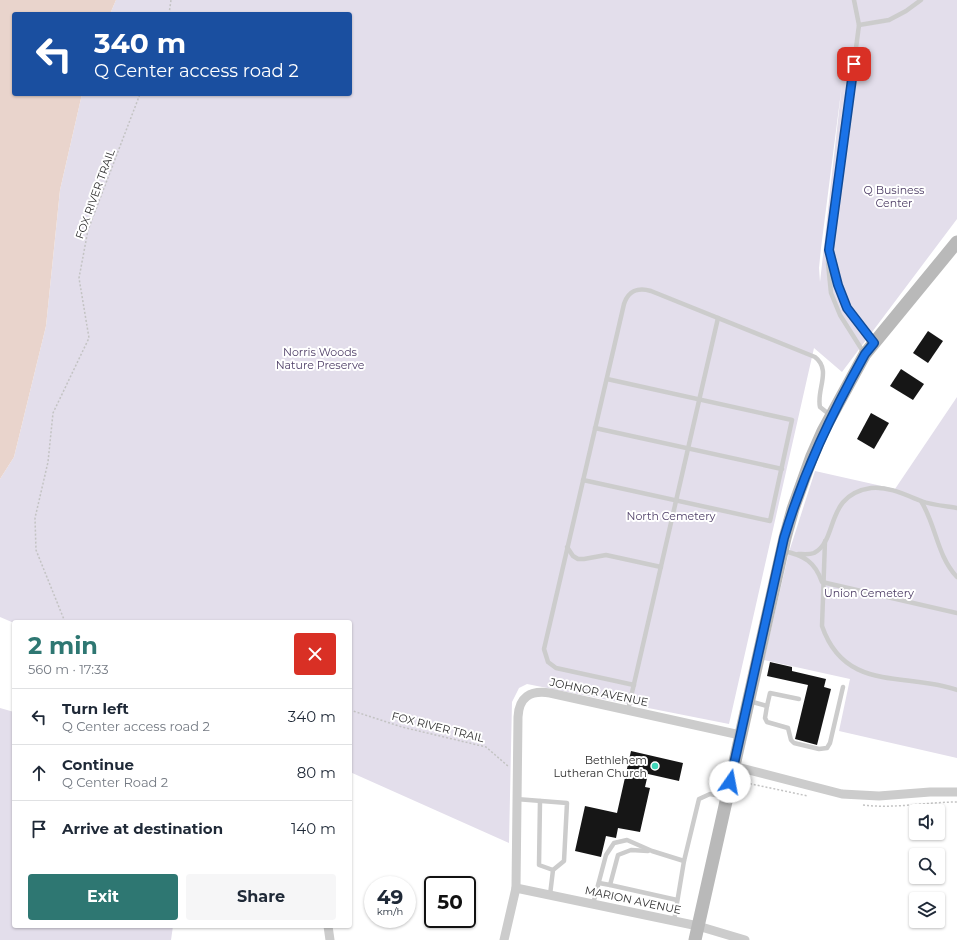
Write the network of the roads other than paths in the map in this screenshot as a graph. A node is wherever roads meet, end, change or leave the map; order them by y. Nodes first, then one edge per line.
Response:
1 (854, 0) edge
2 (921, 0) edge
3 (859, 25) junction
4 (957, 242) edge
5 (829, 250) junction
6 (718, 318) junction
7 (874, 343) junction
8 (865, 354) junction
9 (607, 379) junction
10 (699, 400) junction
11 (832, 416) junction
12 (595, 428) junction
13 (688, 448) junction
14 (782, 469) junction
15 (583, 480) junction
16 (676, 501) junction
17 (921, 501) junction
18 (957, 508) edge
19 (825, 541) junction
20 (567, 547) junction
21 (782, 551) junction
22 (798, 554) junction
23 (661, 567) junction
24 (957, 577) edge
25 (822, 582) junction
26 (957, 612) edge
27 (634, 685) junction
28 (843, 687) dead end
29 (957, 690) edge
30 (799, 700) dead end
31 (747, 701) junction
32 (767, 706) junction
33 (628, 710) junction
34 (740, 735) junction
35 (733, 766) junction
36 (957, 792) edge
37 (726, 797) junction
38 (516, 799) junction
39 (540, 801) junction
40 (652, 851) junction
41 (684, 861) junction
42 (553, 870) junction
43 (599, 882) junction
44 (610, 884) junction
45 (516, 888) junction
46 (550, 895) junction
47 (677, 900) junction
48 (593, 904) junction
49 (674, 921) junction
50 (698, 926) junction
51 (328, 928) edge
52 (330, 940) edge
53 (504, 940) edge
54 (695, 940) edge
55 (745, 940) edge

1 - 3 lane
2 - 3 lane
3 - 5 lane
4 - 7 main road
5 - 7 lane
5 - 8 lane
6 - 9 lane
6 - 10 lane
6 - 11 lane
7 - 8 main road
8 - 11 main road
9 - 10 lane
9 - 12 lane
10 - 13 lane
10 - 14 lane
11 - 21 main road
12 - 13 lane
12 - 15 lane
13 - 14 lane
13 - 16 lane
14 - 16 lane
15 - 16 lane
15 - 20 lane
16 - 23 lane
17 - 18 lane
17 - 19 lane
17 - 24 lane
19 - 22 lane
19 - 25 lane
20 - 23 lane
20 - 27 lane
21 - 22 lane
21 - 31 main road
22 - 25 lane
23 - 27 lane
25 - 26 lane
25 - 29 lane
27 - 33 lane
28 - 32 lane
30 - 32 lane
31 - 32 lane
31 - 34 main road
33 - 34 street, JOHNOR AVENUE
33 - 38 street, JOHNOR AVENUE
34 - 35 main road
35 - 36 street
35 - 37 main road
37 - 41 lane
37 - 50 main road
38 - 39 lane
38 - 45 street, JOHNOR AVENUE
39 - 42 lane
39 - 42 lane
40 - 41 lane
40 - 43 lane
40 - 44 lane
41 - 47 lane
42 - 46 lane
43 - 44 lane
43 - 48 lane
44 - 47 lane
45 - 46 street, MARION AVENUE
45 - 53 street, JOHNOR AVENUE
46 - 48 street, MARION AVENUE
47 - 49 lane
48 - 49 street, MARION AVENUE
49 - 50 street, MARION AVENUE
50 - 54 main road
50 - 55 street, MARION AVENUE
51 - 52 street

